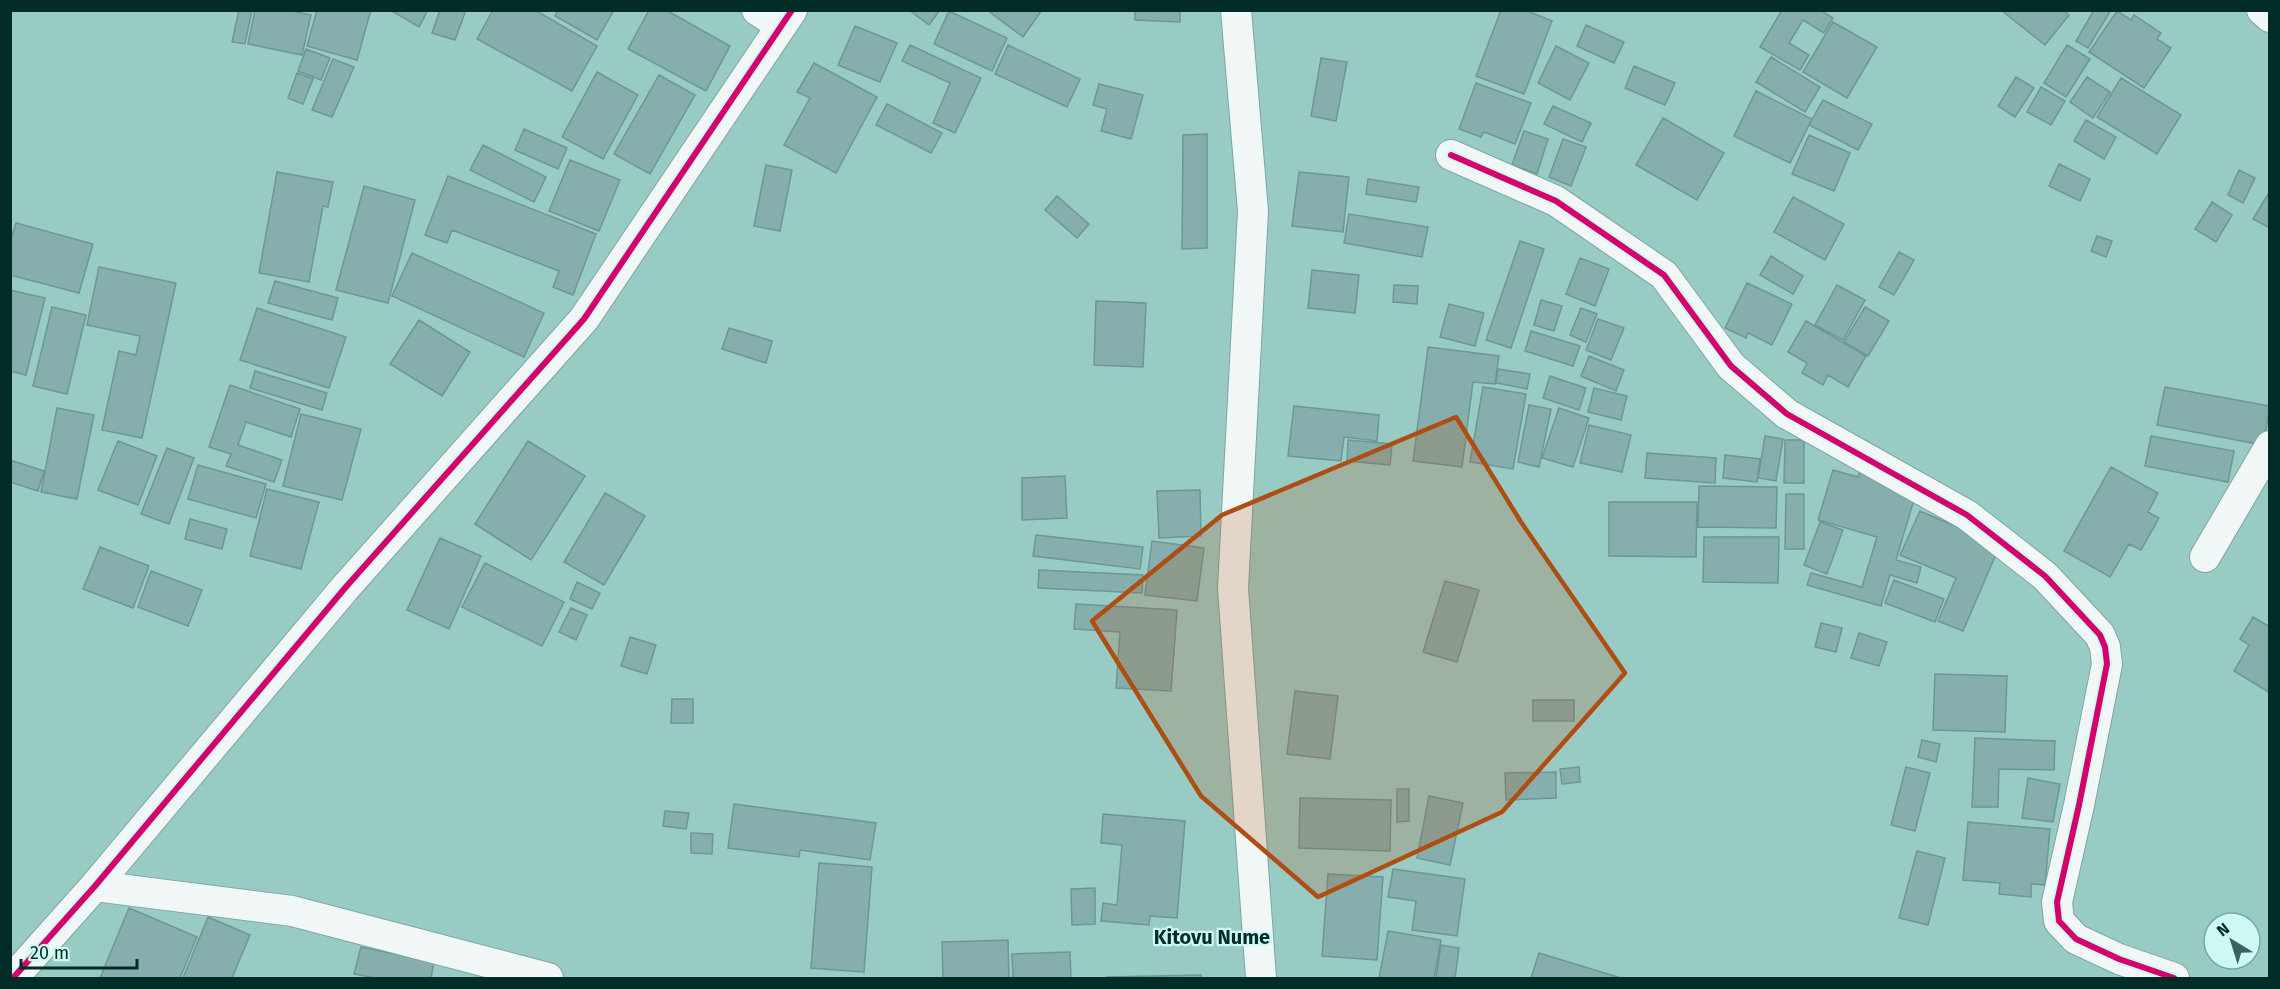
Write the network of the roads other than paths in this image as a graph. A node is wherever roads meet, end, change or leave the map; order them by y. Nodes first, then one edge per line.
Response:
1 (1236, 10) edge
2 (2262, 10) edge
3 (777, 16) edge
4 (2270, 17) edge
5 (1451, 155) dead end
6 (2270, 446) edge
7 (2205, 557) dead end
8 (95, 886) junction
9 (13, 978) edge
10 (548, 978) edge
11 (1261, 978) edge
12 (2174, 978) edge

1 - 11 street
2 - 4 street
3 - 8 street
5 - 12 street
6 - 7 street
8 - 9 street
8 - 10 street

